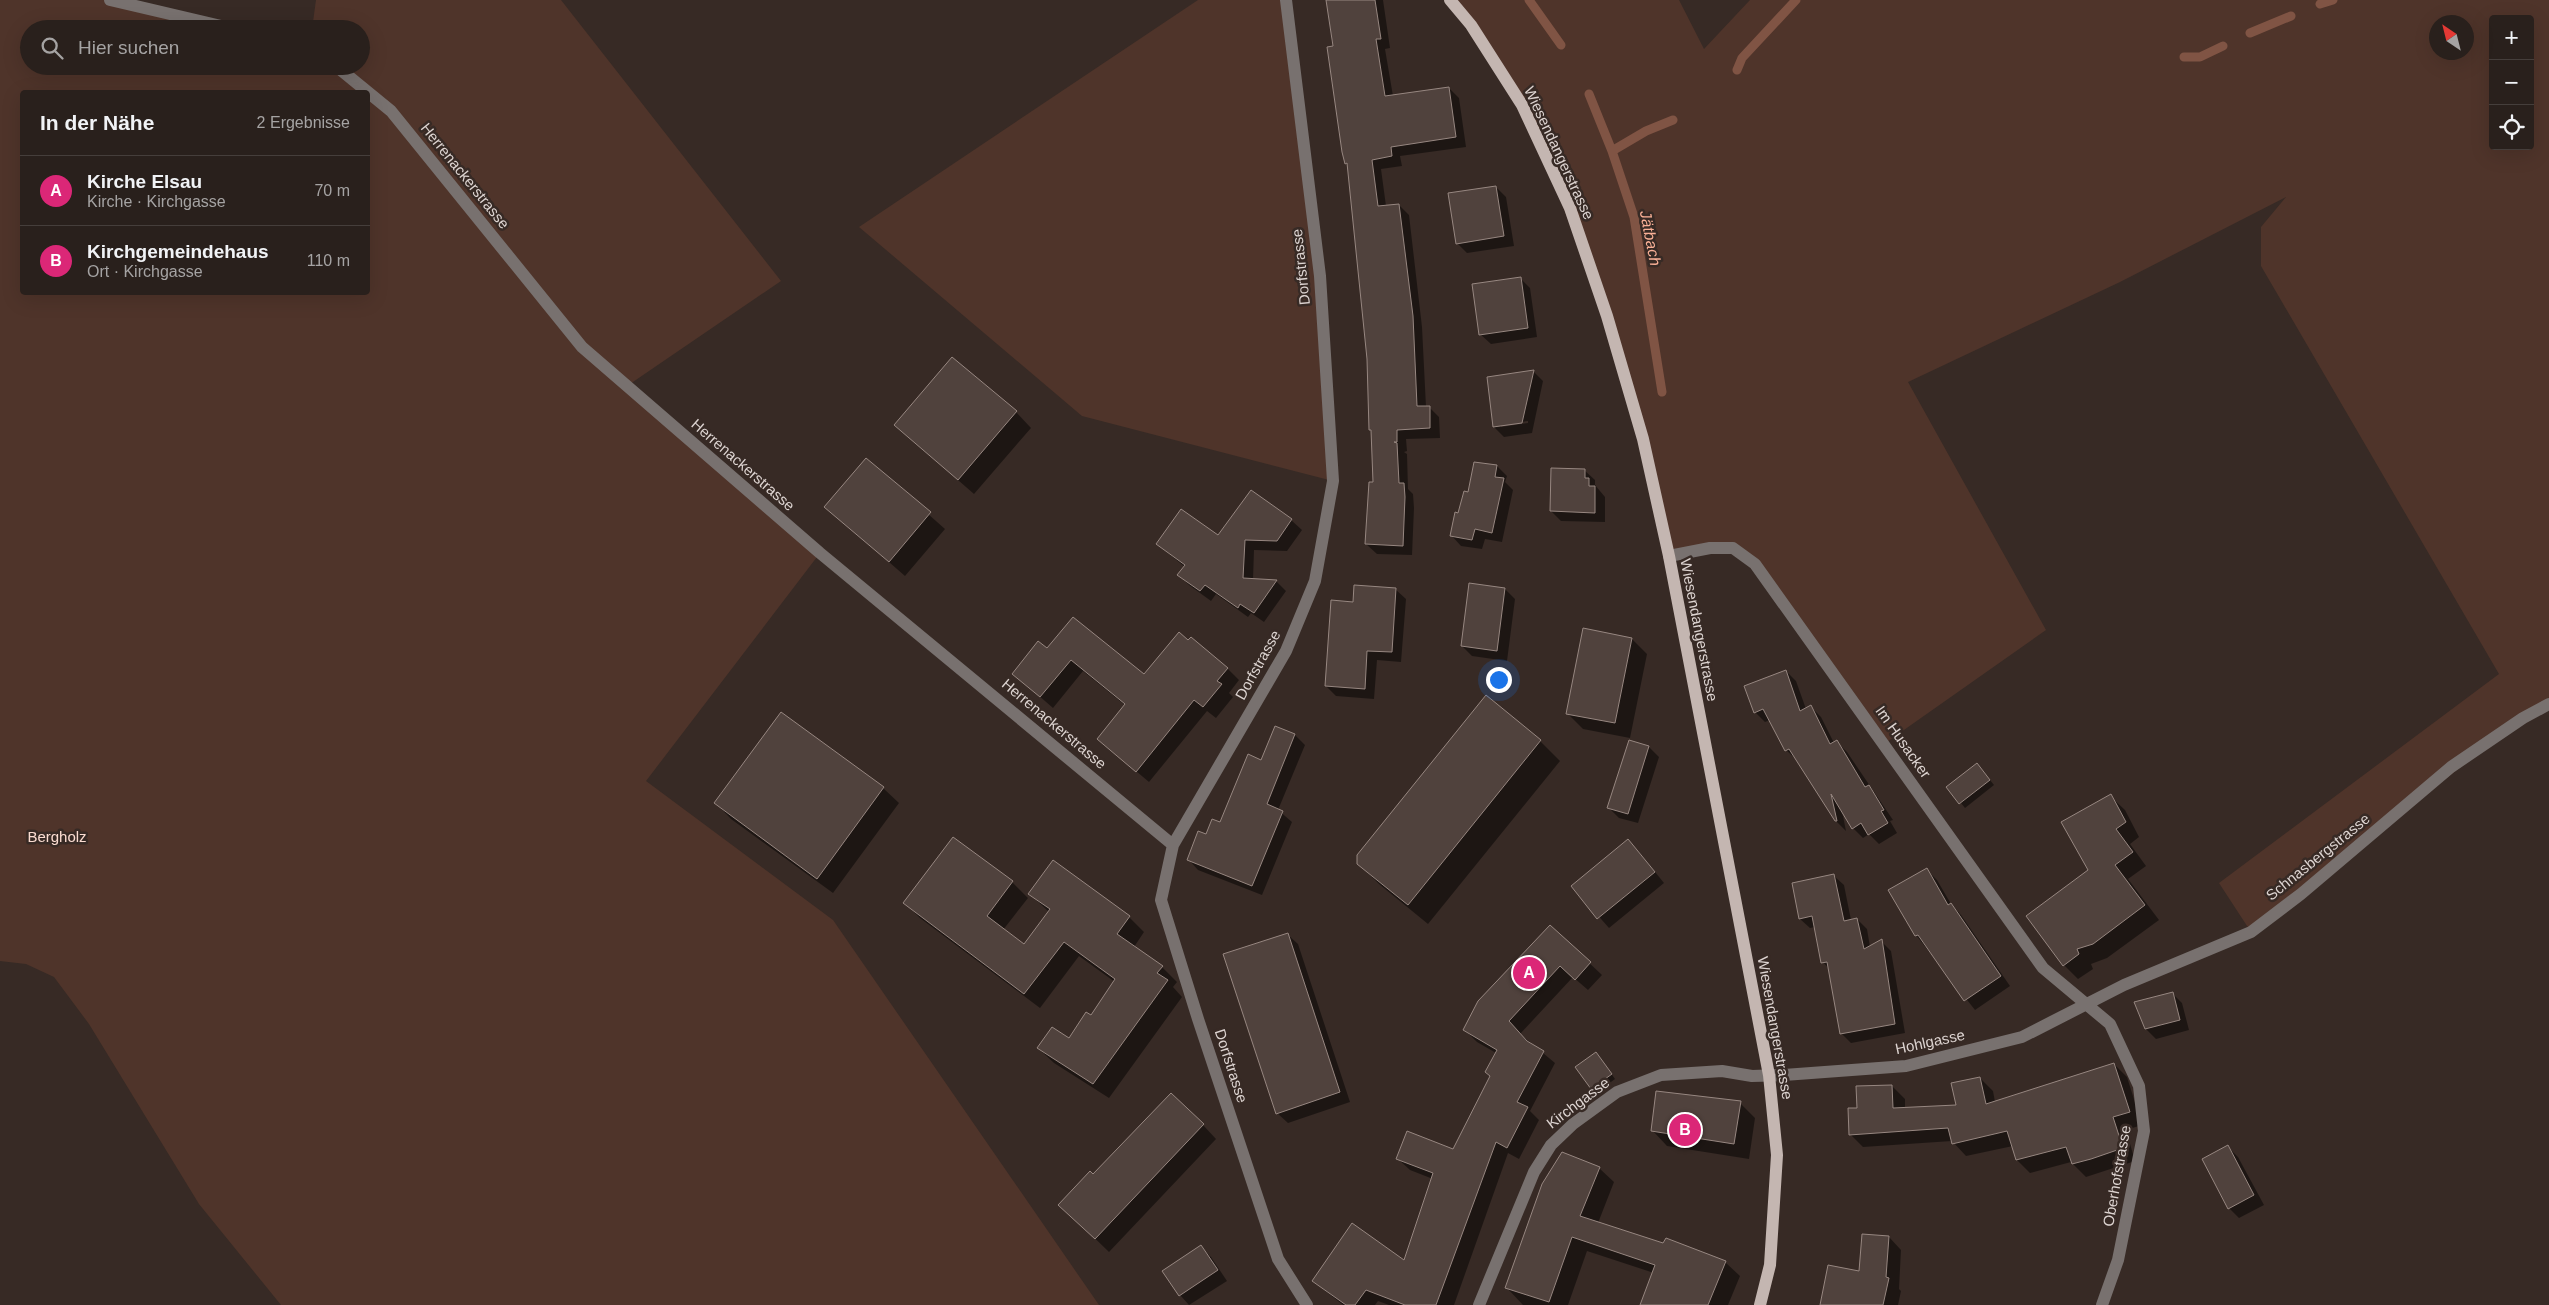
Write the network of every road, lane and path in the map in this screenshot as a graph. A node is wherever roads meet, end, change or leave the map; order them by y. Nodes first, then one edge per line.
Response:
1 (110, 0) edge
2 (1286, 0) edge
3 (1450, 0) edge
4 (196, 20) edge
5 (347, 75) edge
6 (365, 90) edge
7 (370, 94) edge
8 (1668, 556) junction
9 (2549, 704) edge
10 (1173, 845) junction
11 (2089, 1004) junction
12 (1768, 1075) junction
13 (1307, 1305) edge
14 (1479, 1305) edge
15 (1760, 1305) edge
16 (2102, 1305) edge

1 - 4 street
2 - 10 street, Dorfstrasse
3 - 8 main road, Wiesendangerstrasse
5 - 6 street, Herrenackerstrasse
7 - 10 street, Herrenackerstrasse
8 - 11 street, Im Husacker
8 - 12 main road, Wiesendangerstrasse
9 - 11 street, Schnasbergstrasse
10 - 13 street, Dorfstrasse
11 - 12 street, Hohlgasse
11 - 16 street, Oberhofstrasse
12 - 14 street, Kirchgasse
12 - 15 main road, Wiesendangerstrasse

